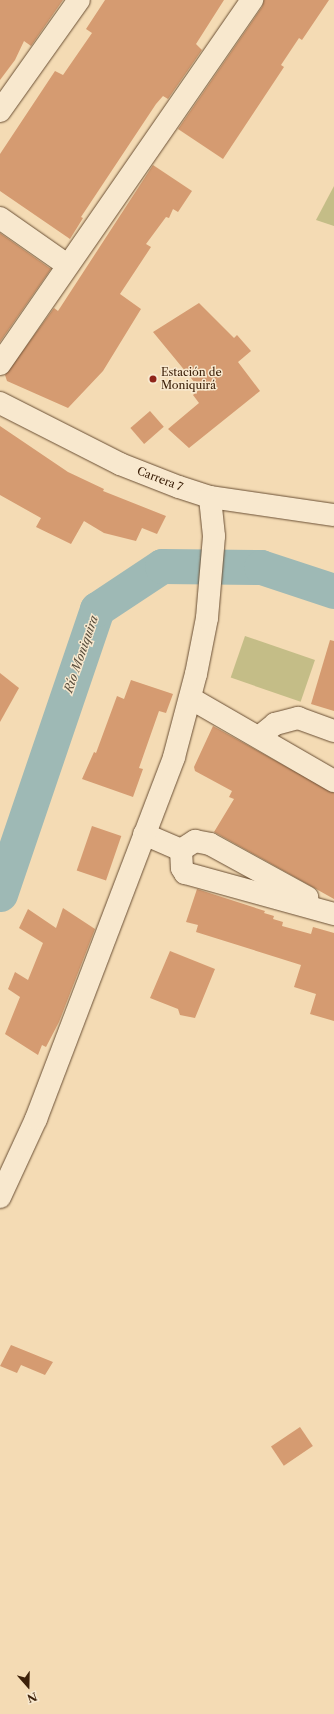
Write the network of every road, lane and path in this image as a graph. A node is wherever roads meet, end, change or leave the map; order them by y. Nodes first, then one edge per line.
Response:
1 (79, 0) edge
2 (252, 0) edge
3 (0, 111) edge
4 (0, 218) edge
5 (68, 265) junction
6 (0, 364) edge
7 (0, 403) edge
8 (210, 497) junction
9 (334, 515) edge
10 (190, 698) junction
11 (334, 731) edge
12 (259, 737) junction
13 (334, 781) edge
14 (144, 834) junction
15 (181, 850) junction
16 (334, 912) edge
17 (0, 1197) edge

1 - 3 street
2 - 5 street
4 - 5 street
5 - 6 street
7 - 8 street, Carrera 7
8 - 9 street, Carrera 7
8 - 10 street
10 - 12 street
10 - 14 street
11 - 12 street
12 - 13 street
14 - 15 street
14 - 17 street
15 - 16 street
15 - 16 street

